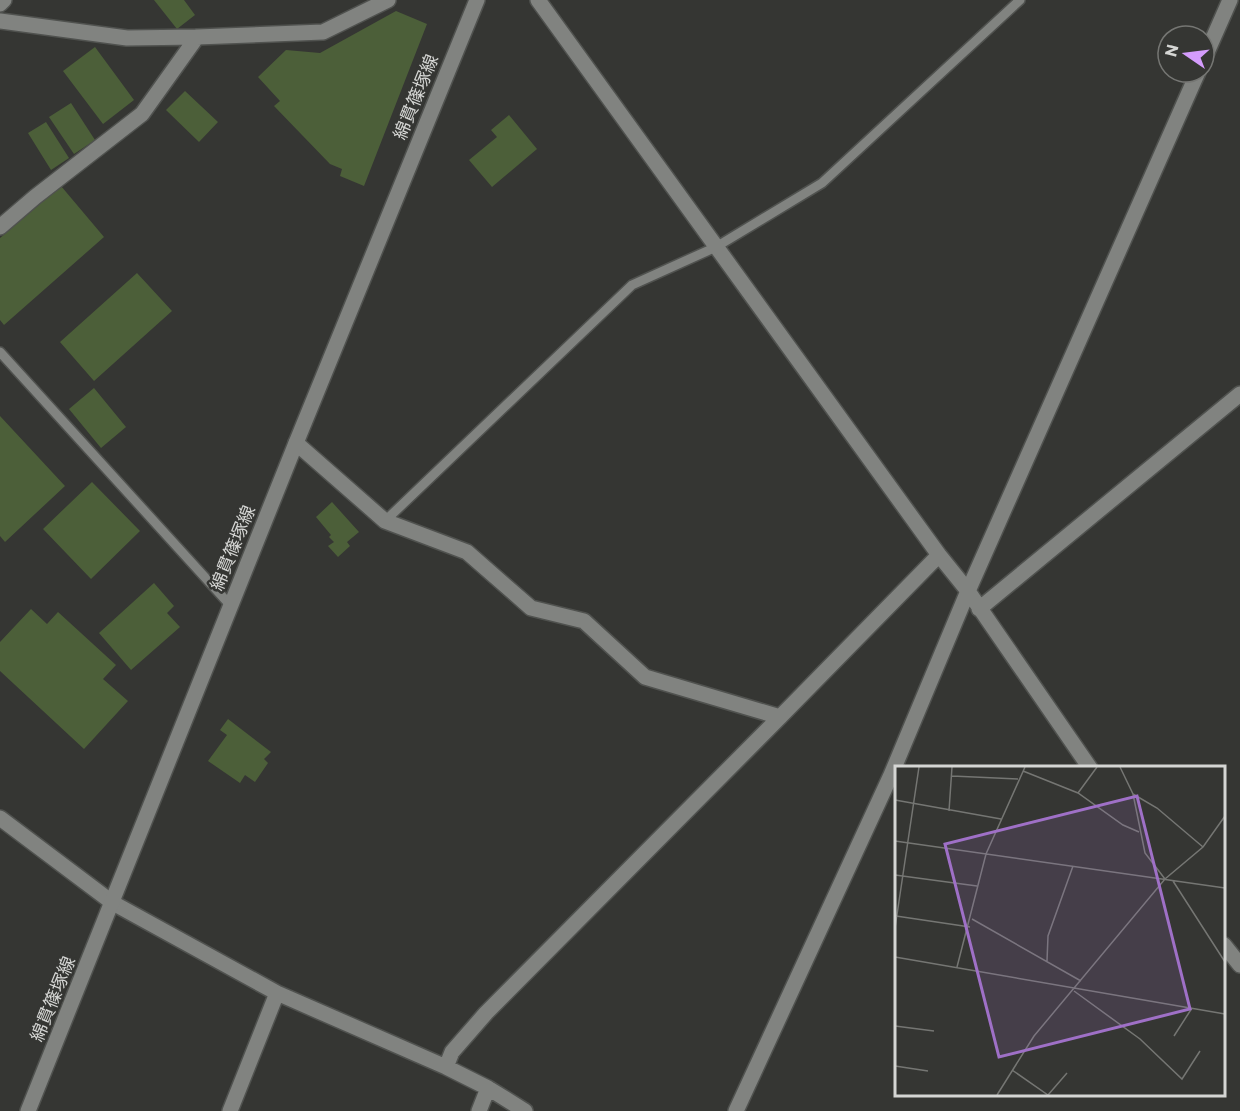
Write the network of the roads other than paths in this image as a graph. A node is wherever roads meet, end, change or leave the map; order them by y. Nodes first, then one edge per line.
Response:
1 (4, 0) edge
2 (388, 0) edge
3 (477, 0) edge
4 (538, 0) edge
5 (1020, 0) edge
6 (1230, 0) edge
7 (0, 4) edge
8 (0, 21) edge
9 (1216, 32) edge
10 (197, 37) junction
11 (1193, 84) edge
12 (0, 227) edge
13 (716, 247) junction
14 (0, 352) edge
15 (1240, 394) edge
16 (296, 443) junction
17 (385, 521) junction
18 (939, 555) junction
19 (968, 591) junction
20 (231, 606) junction
21 (979, 609) junction
22 (780, 717) junction
23 (1089, 766) edge
24 (0, 818) edge
25 (113, 903) junction
26 (1225, 946) edge
27 (1240, 965) edge
28 (277, 993) junction
29 (446, 1068) junction
30 (488, 1088) junction
31 (28, 1111) edge
32 (230, 1111) edge
33 (479, 1111) edge
34 (525, 1111) edge
35 (736, 1111) edge

1 - 7 street
2 - 10 street
3 - 16 street, 綿貫篠塚線
4 - 13 street
5 - 13 lane
6 - 9 street
8 - 10 street
10 - 12 street
11 - 19 street
13 - 17 lane
13 - 18 street
14 - 20 lane
15 - 21 street
16 - 17 street
16 - 20 street, 綿貫篠塚線
17 - 22 street
18 - 19 street
18 - 22 street
19 - 21 street
19 - 35 street
20 - 25 street, 綿貫篠塚線
21 - 23 street
22 - 29 street
24 - 25 street
25 - 28 street
25 - 31 street, 綿貫篠塚線
26 - 27 street
28 - 29 street
28 - 32 street
29 - 30 street
30 - 33 street
30 - 34 street

